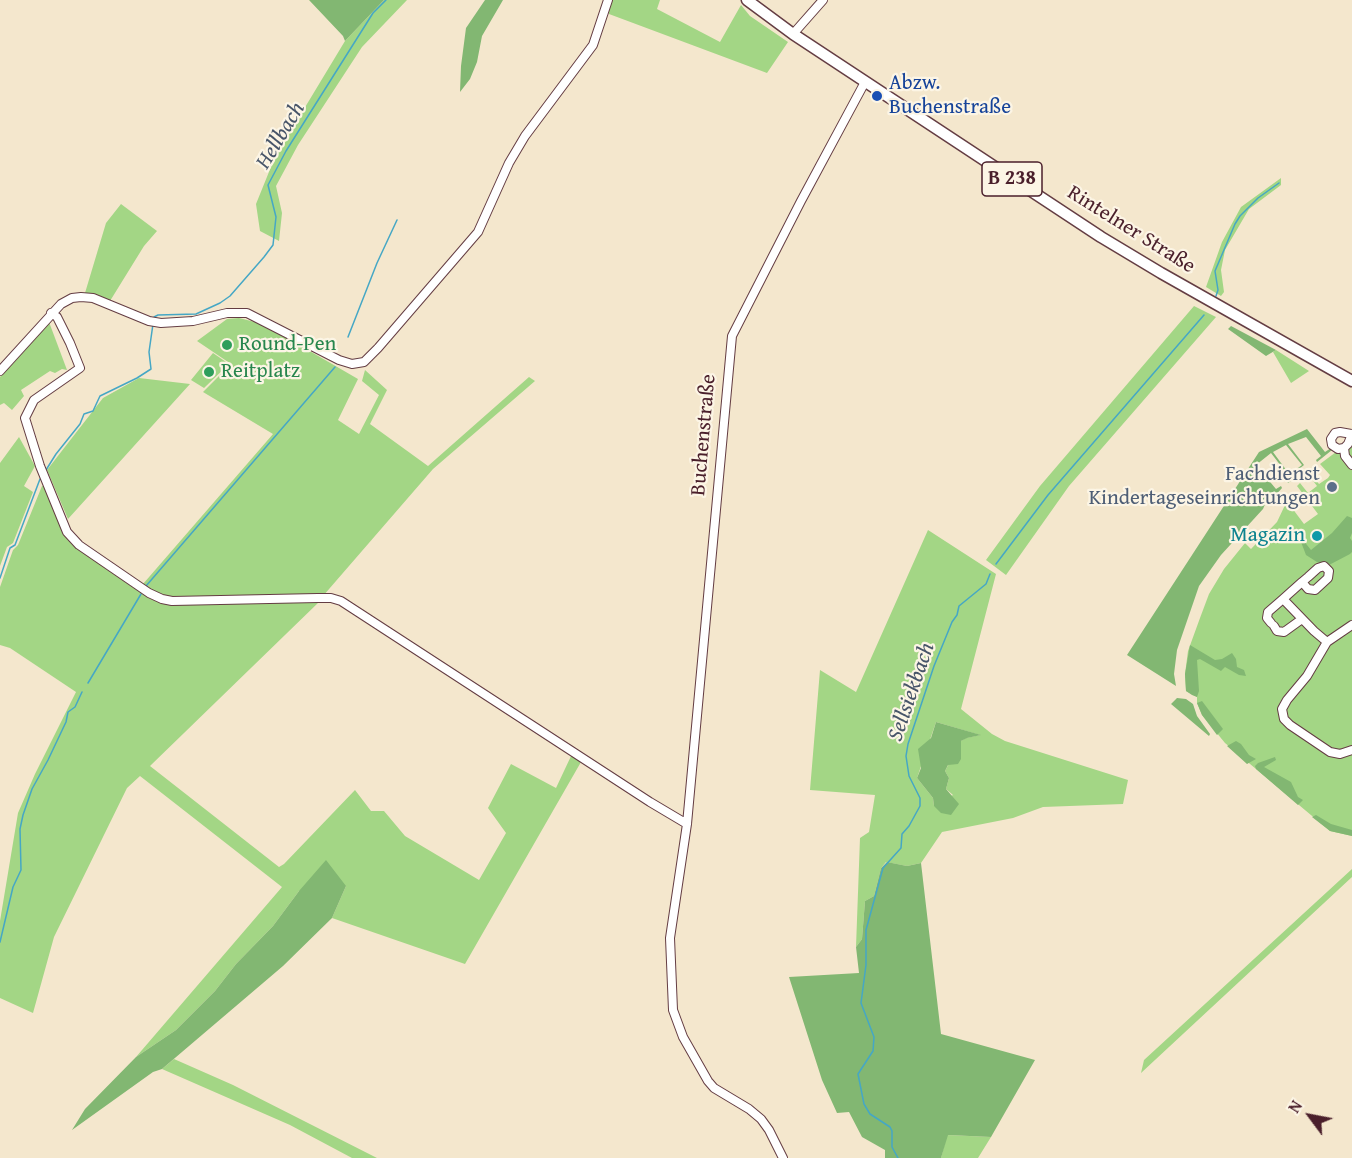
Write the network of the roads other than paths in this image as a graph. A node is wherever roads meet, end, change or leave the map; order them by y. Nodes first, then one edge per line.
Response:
1 (608, 0) edge
2 (747, 0) edge
3 (823, 0) edge
4 (793, 34) junction
5 (865, 81) junction
6 (51, 313) junction
7 (0, 371) edge
8 (1352, 381) edge
9 (1352, 434) edge
10 (1344, 448) junction
11 (1352, 465) edge
12 (1302, 582) dead end
13 (1283, 599) junction
14 (1302, 619) junction
15 (1352, 625) edge
16 (1327, 642) junction
17 (1352, 750) edge
18 (687, 824) junction
19 (783, 1158) edge

1 - 6 street
2 - 4 main road, Rintelner Straße / B 238
3 - 4 street
4 - 5 main road, Rintelner Straße / B 238
5 - 8 main road, Rintelner Straße / B 238
5 - 18 street, Buchenstraße
6 - 7 street
6 - 18 street
9 - 10 street
9 - 10 street
10 - 11 street
12 - 13 street
13 - 14 street
13 - 14 street
14 - 16 street
15 - 16 street
16 - 17 street
18 - 19 street, Buchenstraße

